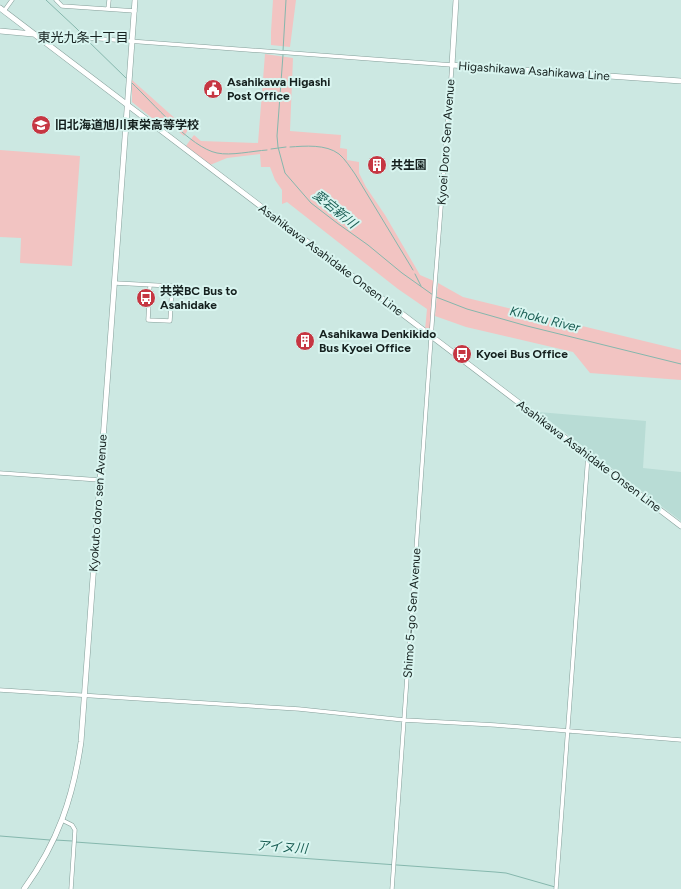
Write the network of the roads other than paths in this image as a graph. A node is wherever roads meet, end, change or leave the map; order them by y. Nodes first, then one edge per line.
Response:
1 (12, 0) edge
2 (56, 0) edge
3 (109, 0) edge
4 (136, 0) edge
5 (456, 0) edge
6 (2, 9) edge
7 (108, 9) junction
8 (135, 11) junction
9 (0, 31) edge
10 (34, 34) junction
11 (132, 41) junction
12 (452, 65) junction
13 (681, 81) edge
14 (128, 106) junction
15 (115, 283) junction
16 (150, 285) junction
17 (432, 337) junction
18 (588, 455) junction
19 (0, 472) edge
20 (100, 480) junction
21 (681, 526) edge
22 (0, 690) edge
23 (84, 695) junction
24 (404, 720) junction
25 (568, 731) junction
26 (681, 740) edge
27 (62, 820) junction
28 (24, 889) edge
29 (71, 889) edge
30 (392, 889) edge
31 (556, 889) edge

1 - 6 street
2 - 7 street
3 - 7 street
4 - 8 main road, Kyokuto doro sen Avenue
5 - 12 main road, Higashikawa Asahikawa Line
6 - 10 main road, Asahikawa Asahidake Onsen Line
7 - 8 street
8 - 11 main road, Kyokuto doro sen Avenue
9 - 10 main road
10 - 11 street
10 - 14 main road, Asahikawa Asahidake Onsen Line
11 - 12 street, Kyoei Doro Sen Avenue
11 - 14 main road, Kyokuto doro sen Avenue
12 - 13 main road, Higashikawa Asahikawa Line
12 - 17 street, Kyoei Doro Sen Avenue
14 - 15 main road, Kyokuto doro sen Avenue
14 - 17 main road, Asahikawa Asahidake Onsen Line
15 - 16 street
15 - 20 main road, Kyokuto doro sen Avenue
16 - 16 street
17 - 18 main road, Asahikawa Asahidake Onsen Line
17 - 24 street, Shimo 5-go Sen Avenue
18 - 21 main road, Asahikawa Asahidake Onsen Line
18 - 25 street
19 - 20 street
20 - 23 main road, Kyokuto doro sen Avenue
22 - 23 street
23 - 24 street
23 - 27 main road, Kyokuto doro sen Avenue
24 - 25 street
24 - 30 street, Shimo 5-go Sen Avenue
25 - 26 street
25 - 31 street
27 - 28 main road, Kyokuto doro sen Avenue
27 - 29 street

